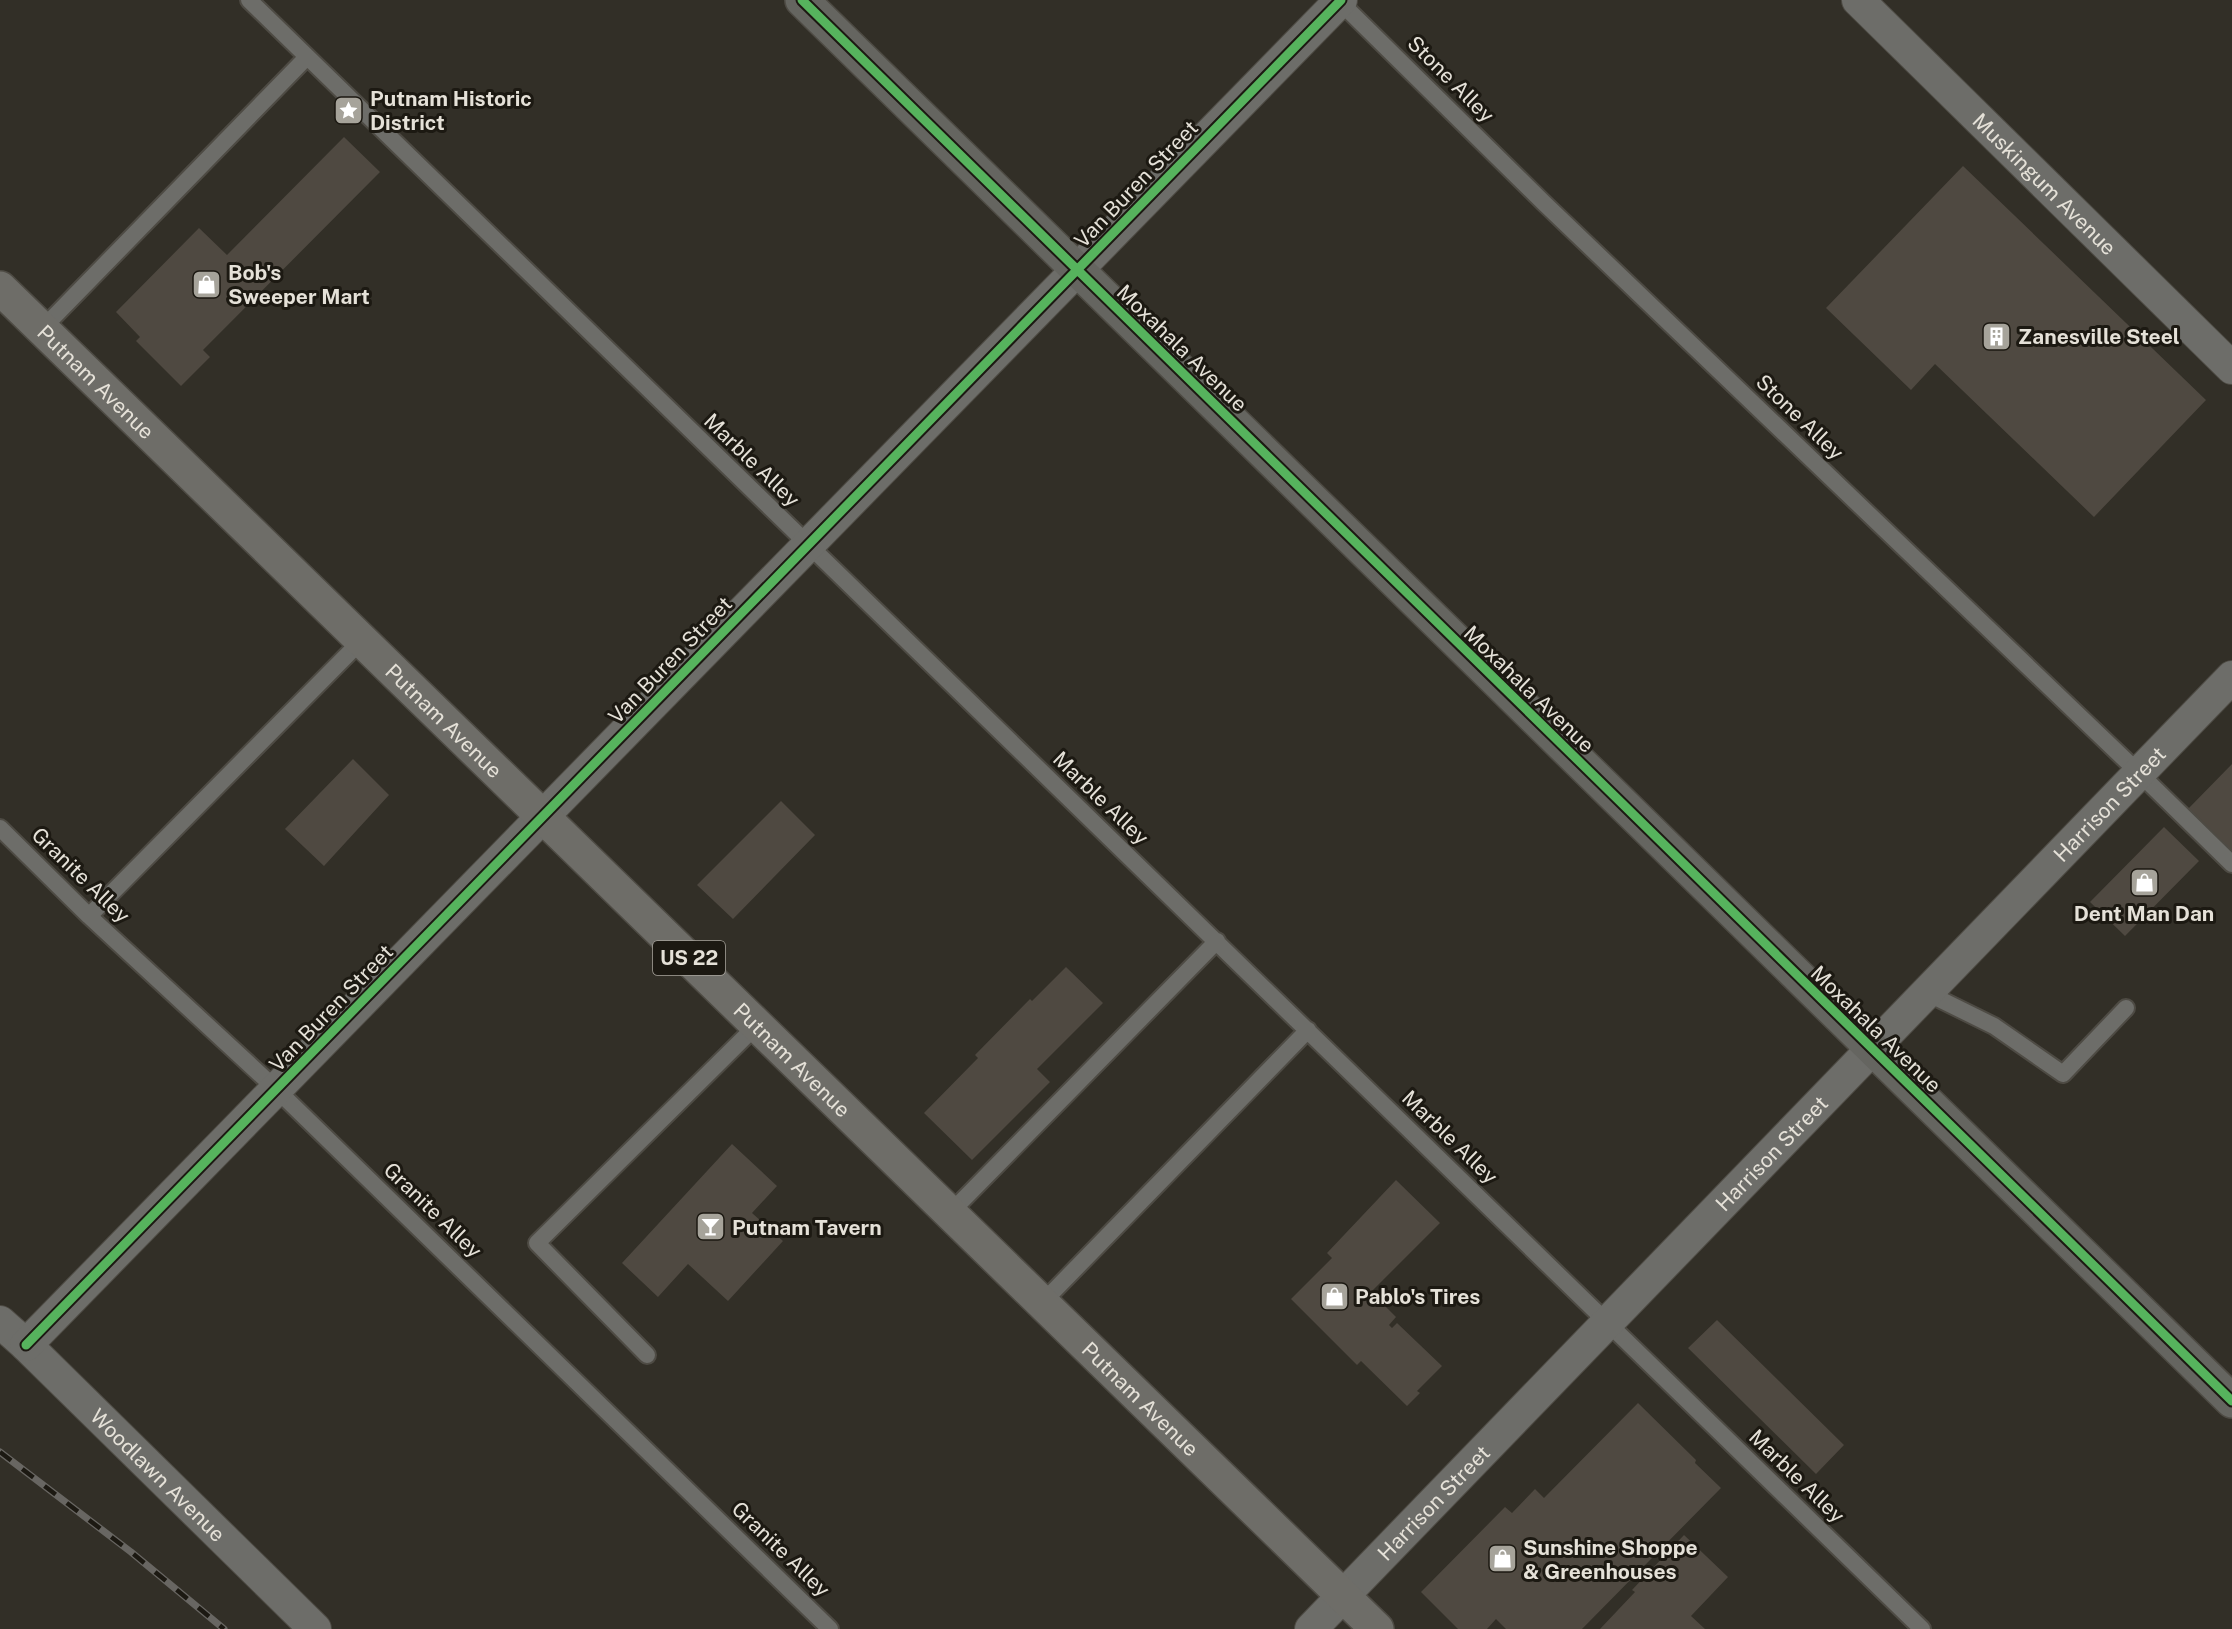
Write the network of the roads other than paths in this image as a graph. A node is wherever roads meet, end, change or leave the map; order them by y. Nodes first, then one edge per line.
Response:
1 (249, 0) edge
2 (802, 0) edge
3 (1339, 0) edge
4 (1858, 0) edge
5 (307, 57) junction
6 (1076, 270) junction
7 (0, 288) edge
8 (42, 329) junction
9 (2232, 368) edge
10 (808, 546) junction
11 (362, 640) junction
12 (2232, 677) edge
13 (2139, 773) junction
14 (543, 816) junction
15 (0, 828) edge
16 (2232, 864) edge
17 (89, 916) junction
18 (1217, 941) junction
19 (1927, 993) junction
20 (2126, 1008) dead end
21 (757, 1025) junction
22 (1308, 1030) junction
23 (1871, 1050) junction
24 (276, 1089) junction
25 (950, 1213) junction
26 (1042, 1303) junction
27 (0, 1322) edge
28 (1607, 1322) junction
29 (26, 1345) junction
30 (647, 1355) dead end
31 (2232, 1401) edge
32 (1343, 1596) junction
33 (315, 1629) edge
34 (830, 1629) edge
35 (1311, 1629) edge
36 (1377, 1629) edge
37 (1922, 1629) edge

1 - 5 lane, Marble Alley
2 - 6 street, Moxahala Avenue
3 - 6 street, Van Buren Street
3 - 13 lane, Stone Alley
4 - 9 street, Muskingum Avenue
5 - 8 lane
5 - 10 lane, Marble Alley
6 - 10 street, Van Buren Street
6 - 23 street, Moxahala Avenue
7 - 8 main road, Putnam Avenue / US 22
8 - 11 main road, Putnam Avenue / US 22
10 - 14 street, Van Buren Street
10 - 18 lane, Marble Alley
11 - 14 main road, Putnam Avenue / US 22
11 - 17 lane
12 - 13 street, Harrison Street
13 - 16 lane, Stone Alley
13 - 19 street, Harrison Street
14 - 21 main road, Putnam Avenue / US 22
14 - 24 street, Van Buren Street
15 - 17 lane, Granite Alley
17 - 24 lane, Granite Alley
18 - 22 lane, Marble Alley
18 - 25 lane
19 - 20 lane
19 - 23 street, Harrison Street
21 - 25 main road, Putnam Avenue / US 22
21 - 30 lane
22 - 26 lane
22 - 28 lane, Marble Alley
23 - 28 street, Harrison Street
23 - 31 street, Moxahala Avenue
24 - 29 street, Van Buren Street
24 - 34 lane, Granite Alley
25 - 26 main road, Putnam Avenue / US 22
26 - 32 main road, Putnam Avenue / US 22
27 - 29 street, Woodlawn Avenue
28 - 32 street, Harrison Street
28 - 37 lane, Marble Alley
29 - 33 street, Woodlawn Avenue
32 - 35 street, Harrison Street
32 - 36 main road, Putnam Avenue / US 22

